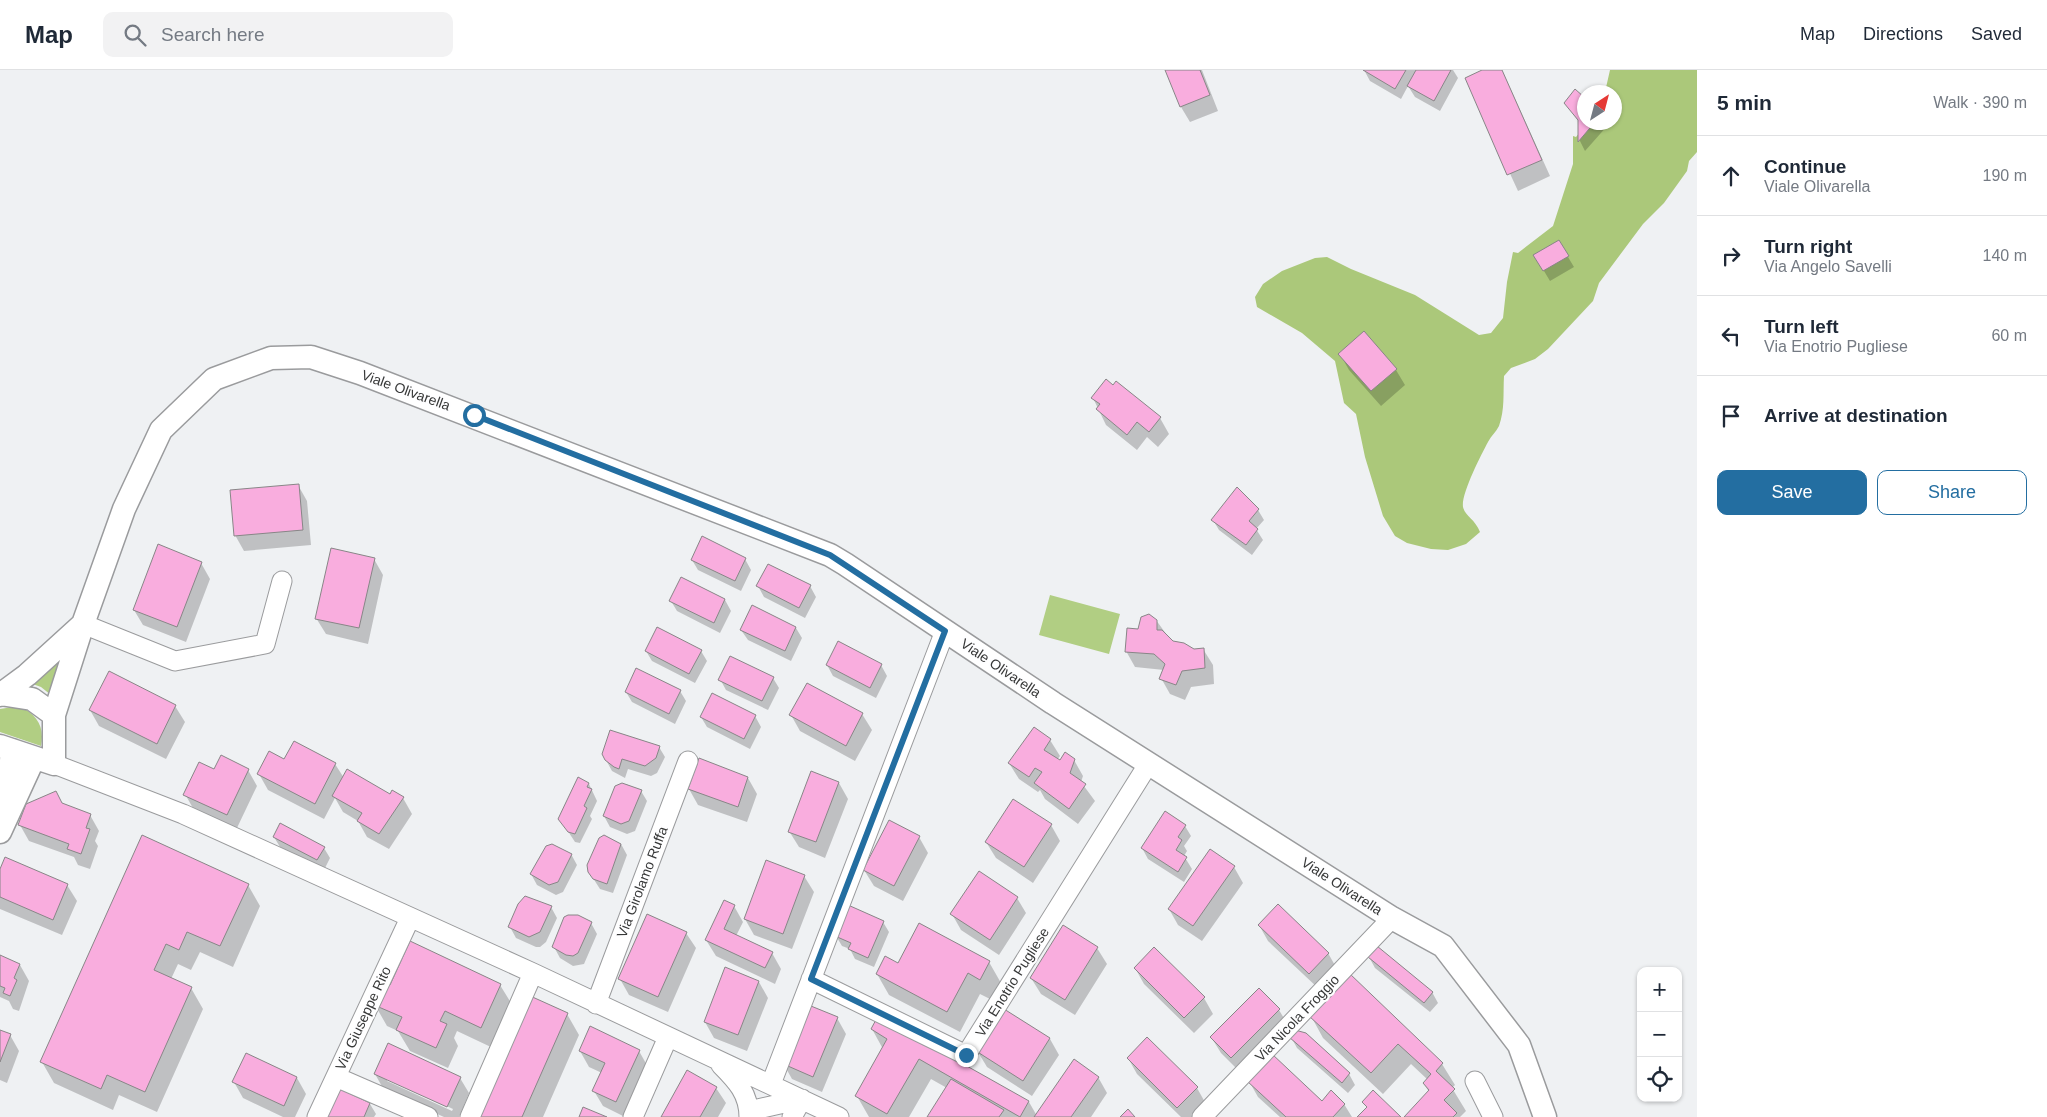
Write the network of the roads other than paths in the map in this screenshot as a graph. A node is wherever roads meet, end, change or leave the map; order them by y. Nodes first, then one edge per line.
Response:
1 (282, 581) dead end
2 (83, 624) junction
3 (945, 631) junction
4 (1, 694) edge
5 (54, 714) junction
6 (6, 748) edge
7 (44, 761) junction
8 (688, 761) dead end
9 (1149, 763) junction
10 (2, 827) edge
11 (410, 918) junction
12 (1392, 918) junction
13 (533, 973) junction
14 (811, 979) junction
15 (596, 1004) junction
16 (668, 1037) junction
17 (713, 1057) junction
18 (336, 1077) junction
19 (1475, 1081) dead end
20 (771, 1084) junction
21 (802, 1099) junction
22 (749, 1114) edge
23 (317, 1117) edge
24 (428, 1117) edge
25 (470, 1117) edge
26 (633, 1117) edge
27 (792, 1117) edge
28 (839, 1117) edge
29 (1202, 1117) edge
30 (1493, 1117) edge
31 (1545, 1117) edge

1 - 2 street
2 - 3 street, Viale Olivarella
2 - 4 street, Viale Olivarella
2 - 5 street, Viale Olivarella
3 - 9 street, Viale Olivarella
3 - 14 street
4 - 5 street
5 - 7 street, Viale Olivarella
6 - 7 street
6 - 10 street
7 - 10 street
7 - 11 street
8 - 15 street, Via Girolamo Ruffa
9 - 12 street, Viale Olivarella
9 - 14 street, Via Enotrio Pugliese
11 - 13 street
11 - 18 street, Via Giuseppe Rito
12 - 29 street, Via Nicola Froggio
12 - 31 street, Viale Olivarella
13 - 15 street
13 - 25 street
14 - 20 street
15 - 16 street
16 - 17 street
16 - 26 street
17 - 20 street
17 - 22 street
18 - 23 street, Via Giuseppe Rito
18 - 24 street
19 - 30 street
20 - 21 street
21 - 22 street
21 - 27 street
21 - 28 street

